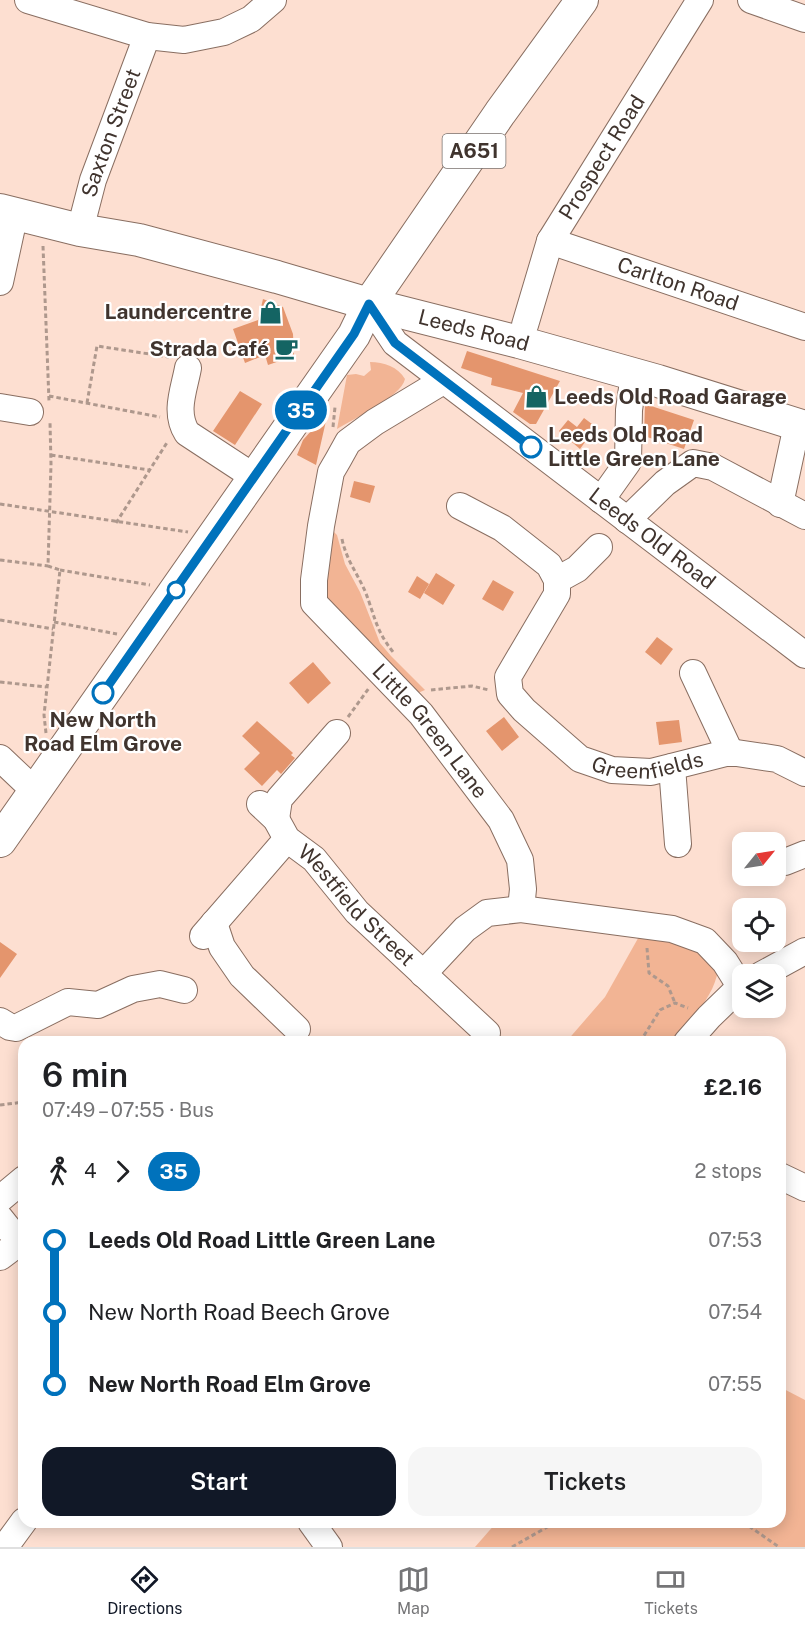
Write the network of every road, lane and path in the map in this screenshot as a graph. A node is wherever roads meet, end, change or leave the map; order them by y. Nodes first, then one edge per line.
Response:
1 (28, 0) edge
2 (273, 0) edge
3 (582, 0) edge
4 (700, 0) edge
5 (752, 0) edge
6 (805, 19) edge
7 (147, 36) junction
8 (19, 214) edge
9 (80, 230) junction
10 (550, 241) junction
11 (0, 282) edge
12 (369, 304) junction
13 (525, 325) dead end
14 (805, 327) edge
15 (188, 368) joint
16 (634, 374) junction
17 (443, 381) junction
18 (338, 399) dead end
19 (87, 403) junction
20 (0, 407) edge
21 (44, 409) junction
22 (180, 422) junction
23 (801, 426) edge
24 (51, 454) junction
25 (338, 460) junction
26 (149, 470) junction
27 (254, 477) junction
28 (601, 500) junction
29 (0, 504) edge
30 (780, 504) junction
31 (460, 506) dead end
32 (50, 513) junction
33 (323, 516) junction
34 (805, 516) edge
35 (627, 520) junction
36 (116, 523) junction
37 (214, 535) junction
38 (599, 547) dead end
39 (0, 560) edge
40 (48, 566) junction
41 (60, 570) junction
42 (557, 580) junction
43 (175, 590) junction
44 (0, 620) edge
45 (54, 622) junction
46 (53, 629) junction
47 (142, 638) junction
48 (805, 656) edge
49 (389, 664) junction
50 (693, 673) dead end
51 (0, 681) edge
52 (47, 687) junction
53 (422, 692) junction
54 (510, 694) junction
55 (337, 733) joint
56 (730, 752) junction
57 (0, 758) edge
58 (672, 767) junction
59 (805, 773) edge
60 (43, 779) junction
61 (274, 821) junction
62 (0, 841) edge
63 (678, 844) dead end
64 (520, 909) junction
65 (650, 925) junction
66 (805, 951) edge
67 (781, 964) edge
68 (732, 968) edge
69 (423, 974) junction
70 (184, 990) dead end
71 (732, 996) edge
72 (675, 1003) junction
73 (709, 1017) junction
74 (0, 1021) edge
75 (297, 1029) dead end
76 (487, 1033) dead end
77 (644, 1036) edge
78 (692, 1036) edge
79 (18, 1103) edge
80 (0, 1105) edge
81 (786, 1179) edge
82 (18, 1184) edge
83 (805, 1188) edge
84 (0, 1199) edge
85 (0, 1218) edge
86 (15, 1249) edge
87 (19, 1528) edge
88 (315, 1528) edge
89 (545, 1528) edge
90 (752, 1528) edge
91 (5, 1547) edge
92 (329, 1547) edge
93 (512, 1547) edge
94 (779, 1547) edge

1 - 7 street
2 - 7 street
3 - 12 main road, A651
4 - 10 street, Prospect Road
5 - 6 street
7 - 9 street, Saxton Street
8 - 9 main road, Leeds Road
8 - 11 street
8 - 21 path
9 - 12 main road, Leeds Road
10 - 13 street, Prospect Road
10 - 14 street, Carlton Road
12 - 16 main road, Leeds Road
12 - 17 street, Leeds Old Road
12 - 27 main road
15 - 19 path
15 - 22 street
16 - 23 main road, Leeds Road
16 - 28 street
17 - 25 street, Little Green Lane
17 - 28 street, Leeds Old Road
18 - 25 path
19 - 21 path
19 - 22 path
20 - 21 street
21 - 24 path
22 - 26 path
22 - 27 street
23 - 30 street
24 - 26 path
24 - 32 path
25 - 33 street, Little Green Lane
26 - 36 path
27 - 37 main road
28 - 35 street, Leeds Old Road
29 - 32 path
30 - 34 street
30 - 35 street
31 - 42 street
32 - 36 path
32 - 40 path
33 - 49 path
33 - 49 street, Little Green Lane
35 - 48 street, Leeds Old Road
36 - 37 path
37 - 43 main road
38 - 42 street
39 - 40 path
40 - 41 path
41 - 43 path
41 - 45 path
42 - 54 street
43 - 47 main road
44 - 46 path
45 - 46 path
45 - 47 path
46 - 52 path
47 - 60 main road
49 - 53 street, Little Green Lane
49 - 55 path
50 - 56 street
51 - 52 path
52 - 60 path
53 - 54 path
53 - 64 street, Little Green Lane
54 - 58 street, Greenfields
55 - 61 street, Westfield Street
56 - 58 street, Greenfields
56 - 59 street, Greenfields
57 - 60 street
58 - 63 street
60 - 62 main road
61 - 69 street, Westfield Street
61 - 75 street, Westfield Street
64 - 65 street
64 - 69 street, Westfield Street
65 - 68 street
65 - 72 path
66 - 67 street
69 - 76 street, Westfield Street
70 - 74 street
71 - 73 street
72 - 73 path
72 - 77 path
73 - 78 street
79 - 80 path
81 - 83 street
82 - 84 street
85 - 86 street
87 - 91 street
88 - 92 street
89 - 93 path
90 - 94 path

